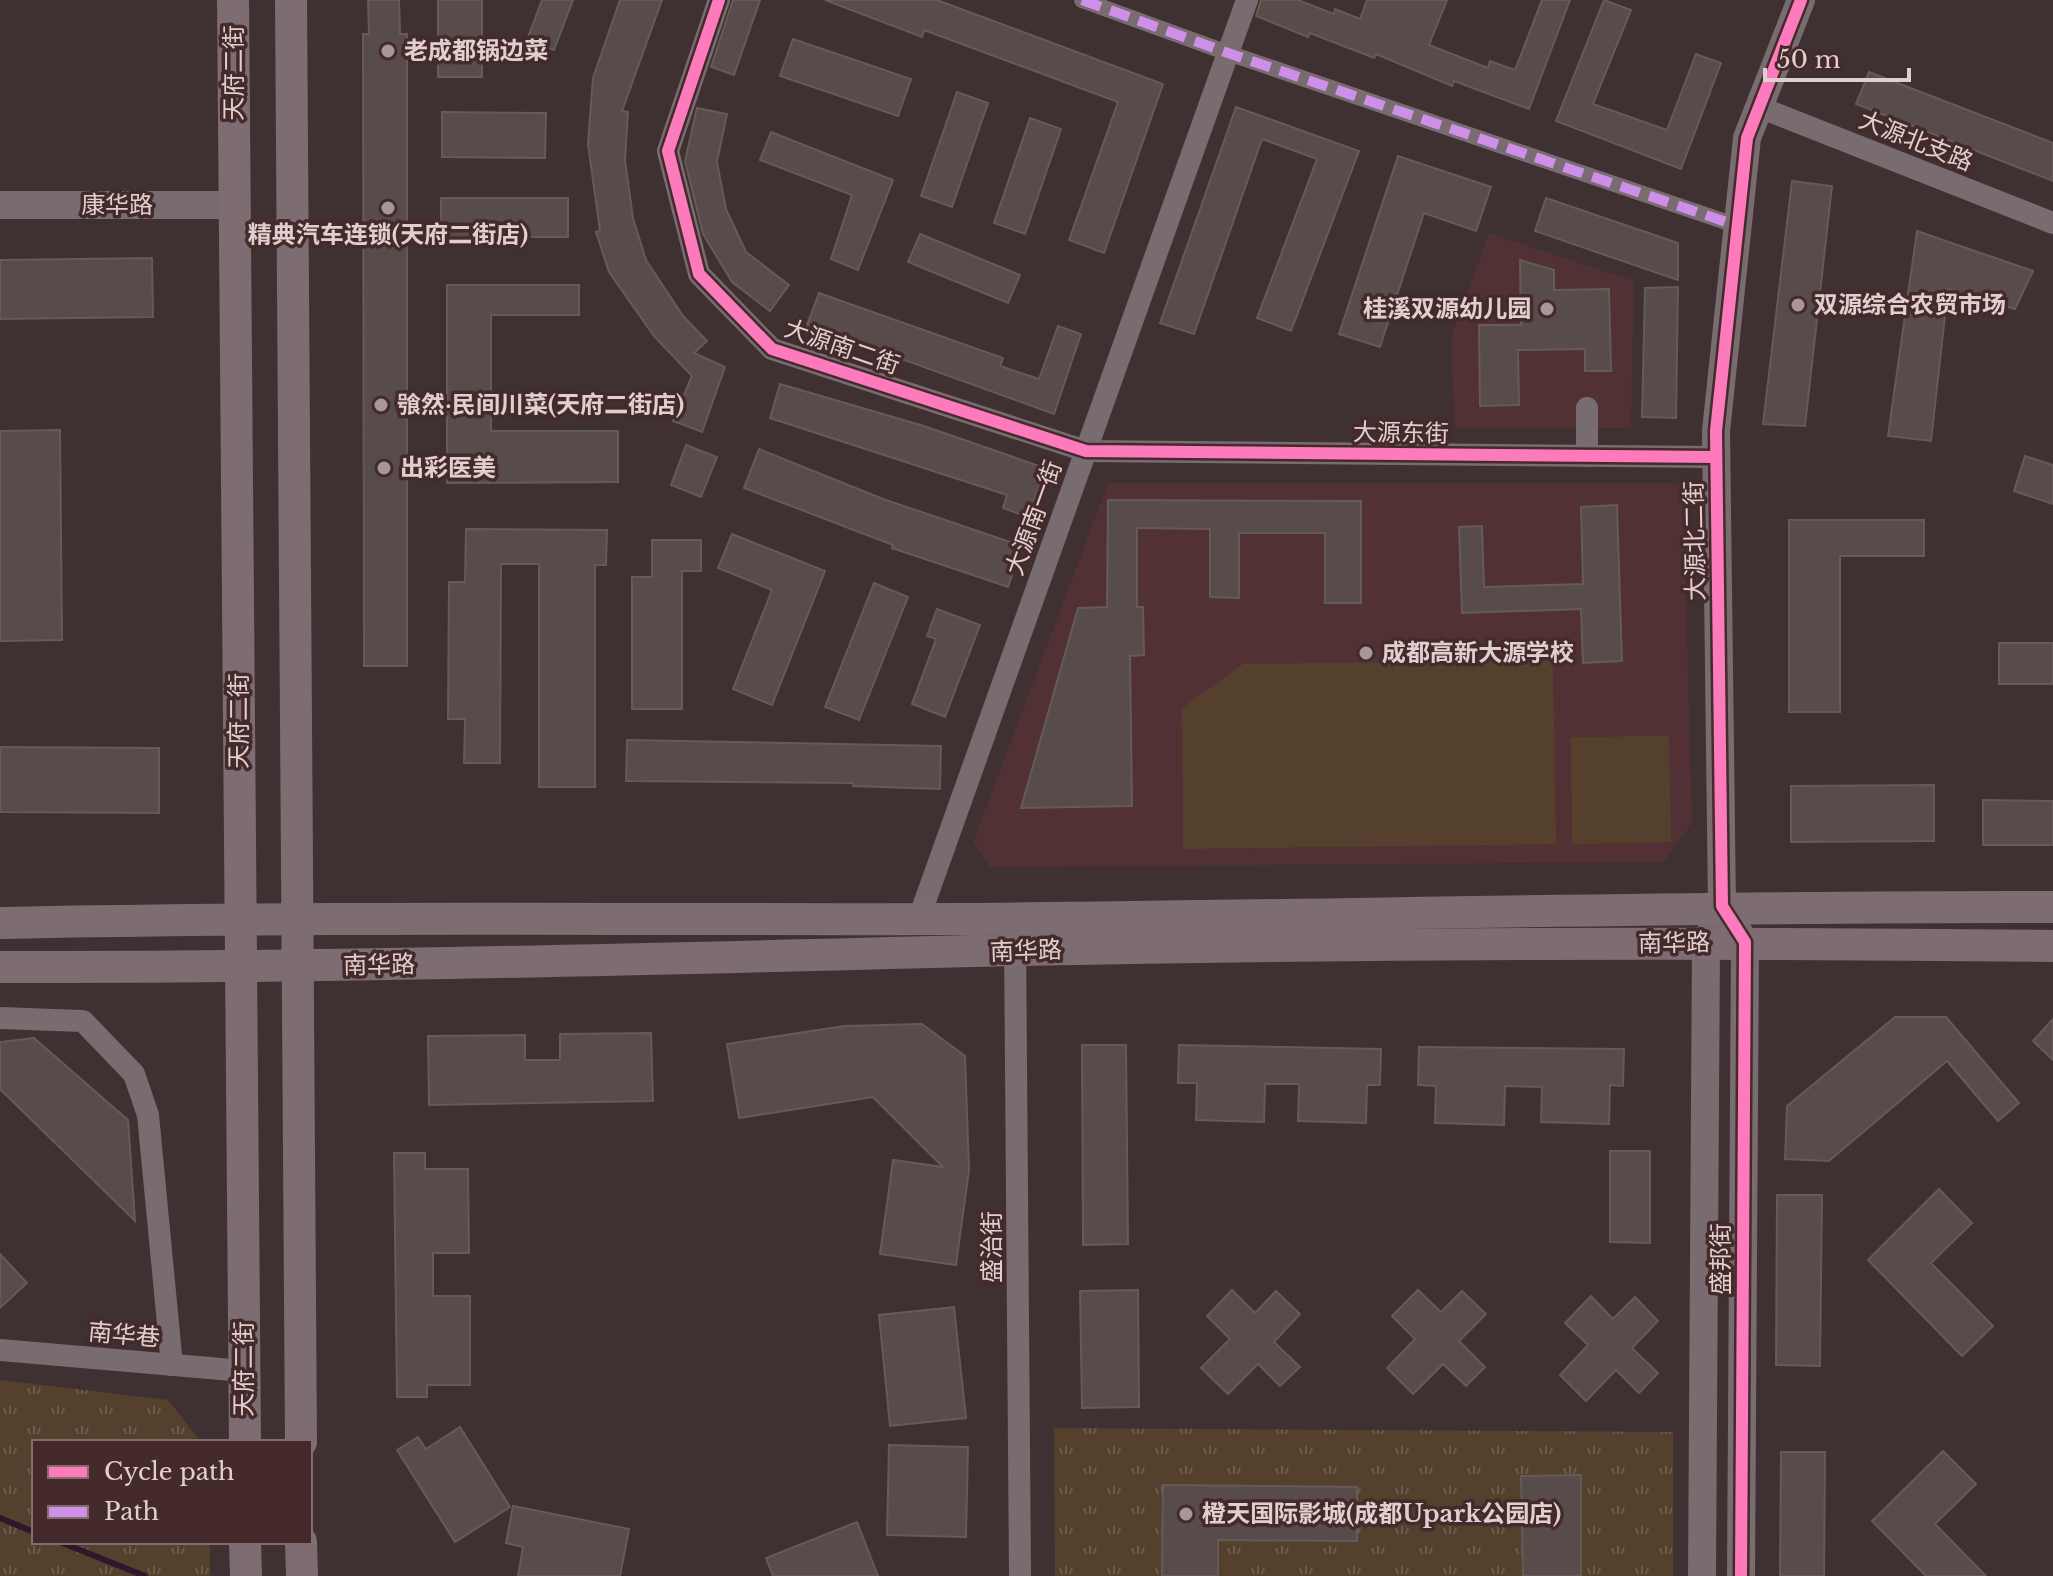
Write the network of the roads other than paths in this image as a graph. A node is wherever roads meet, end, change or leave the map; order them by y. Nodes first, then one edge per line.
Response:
1 (233, 0) edge
2 (291, 0) edge
3 (719, 0) edge
4 (1082, 0) edge
5 (1247, 0) edge
6 (1801, 0) edge
7 (1228, 53) junction
8 (1759, 107) junction
9 (0, 205) edge
10 (235, 205) junction
11 (2053, 223) edge
12 (1738, 226) junction
13 (1587, 408) dead end
14 (1086, 451) junction
15 (1587, 456) junction
16 (1716, 457) junction
17 (1722, 906) junction
18 (2053, 907) edge
19 (297, 917) junction
20 (240, 918) junction
21 (919, 918) junction
22 (1015, 918) junction
23 (0, 923) edge
24 (1706, 942) junction
25 (1745, 942) junction
26 (2053, 946) edge
27 (1015, 950) junction
28 (0, 967) edge
29 (297, 967) junction
30 (241, 968) junction
31 (0, 1018) edge
32 (0, 1350) edge
33 (172, 1365) junction
34 (244, 1371) junction
35 (245, 1440) edge
36 (301, 1440) edge
37 (245, 1544) edge
38 (301, 1544) edge
39 (246, 1576) edge
40 (302, 1576) edge
41 (1020, 1576) edge
42 (1702, 1576) edge
43 (1741, 1576) edge

1 - 10 main road, 天府二街
2 - 19 main road
3 - 14 street, 大源南二街
4 - 7 street
5 - 7 street, 大源南一街
6 - 8 street, 大源北二街
7 - 12 street
7 - 14 street, 大源南一街
8 - 11 street, 大源北支路
8 - 12 street, 大源北二街
9 - 10 street, 康华路
10 - 20 main road, 天府二街
12 - 16 street, 大源北二街
13 - 15 street
14 - 15 street, 大源东街
14 - 21 street, 大源南一街
15 - 16 street, 大源东街
16 - 17 street, 大源北二街
17 - 18 main road, 南华路
17 - 22 main road, 南华路
17 - 24 street, 盛邦街
17 - 25 street
19 - 20 main road, 南华路
19 - 21 main road, 南华路
19 - 29 main road
20 - 23 main road, 南华路
20 - 30 main road, 天府二街
21 - 22 main road, 南华路
22 - 27 street, 盛治街
24 - 25 main road, 南华路
24 - 27 main road, 南华路
24 - 42 street, 盛邦街
25 - 26 main road, 南华路
25 - 43 street, 盛邦街
27 - 29 main road, 南华路
27 - 41 street, 盛治街
28 - 30 main road, 南华路
29 - 30 main road, 南华路
29 - 36 main road
30 - 34 main road, 天府二街
31 - 33 street
32 - 33 street, 南华巷
33 - 34 street, 南华巷
34 - 35 main road, 天府二街
37 - 39 main road
38 - 40 main road

